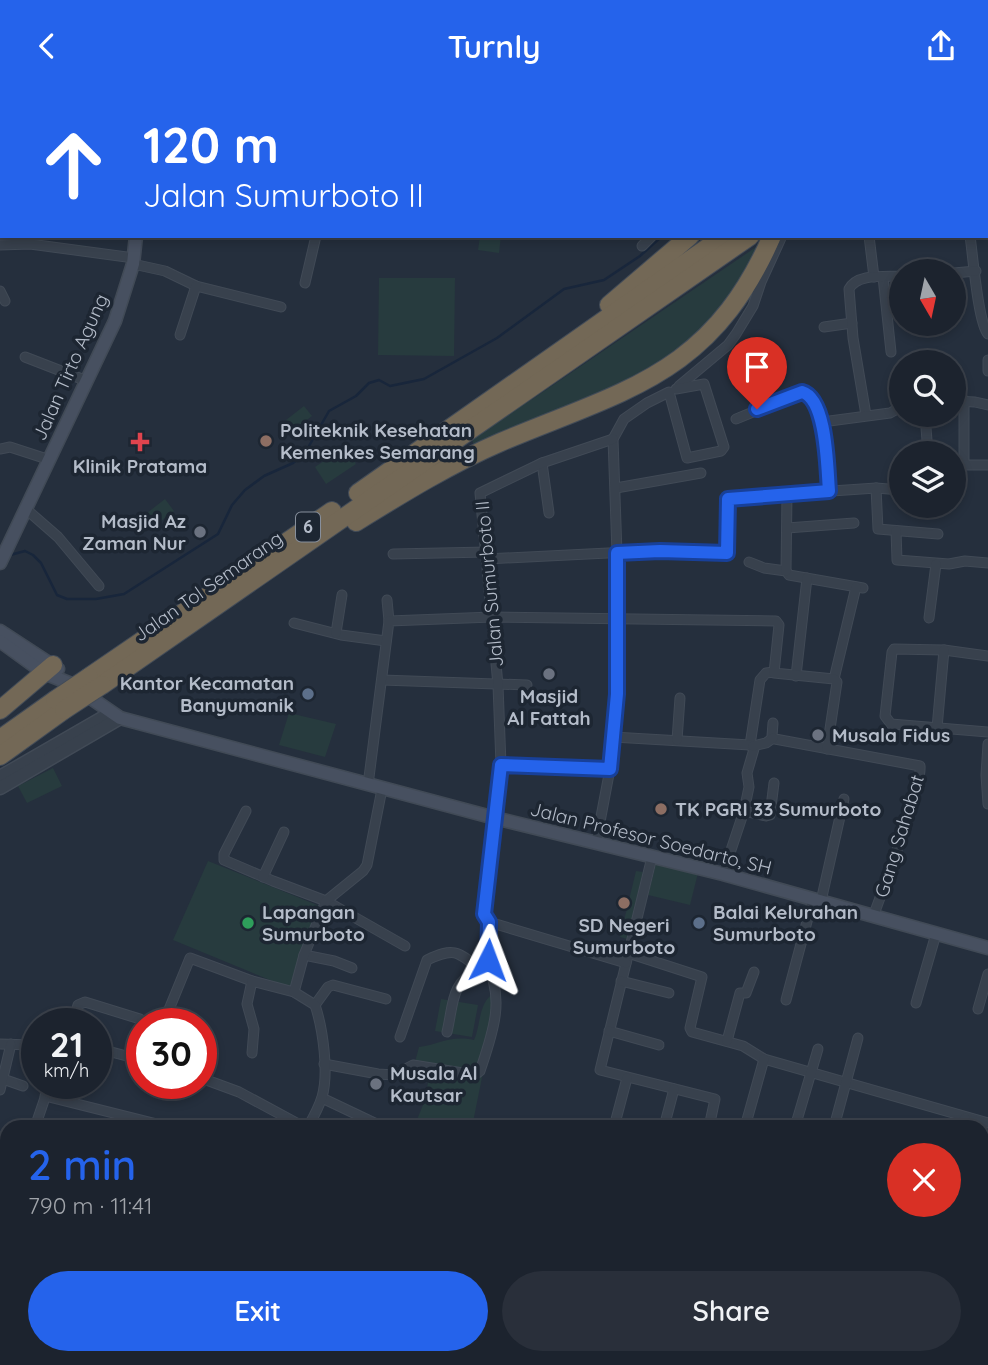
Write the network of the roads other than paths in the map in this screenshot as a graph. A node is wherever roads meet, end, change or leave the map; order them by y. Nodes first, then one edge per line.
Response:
1 (136, 238) edge
2 (316, 238) edge
3 (650, 238) edge
4 (688, 238) edge
5 (721, 238) edge
6 (747, 238) edge
7 (771, 238) edge
8 (781, 238) edge
9 (869, 238) edge
10 (970, 238) edge
11 (0, 245) edge
12 (642, 246) dead end
13 (133, 261) junction
14 (976, 271) junction
15 (966, 272) edge
16 (878, 277) junction
17 (889, 277) edge
18 (305, 283) dead end
19 (196, 286) junction
20 (0, 291) edge
21 (5, 301) dead end
22 (281, 307) dead end
23 (852, 323) junction
24 (824, 327) dead end
25 (988, 334) edge
26 (180, 335) dead end
27 (891, 350) edge
28 (26, 357) dead end
29 (988, 361) edge
30 (988, 371) edge
31 (526, 375) junction
32 (87, 381) junction
33 (673, 390) junction
34 (966, 402) edge
35 (988, 405) edge
36 (889, 412) edge
37 (866, 415) junction
38 (736, 419) dead end
39 (822, 422) junction
40 (613, 439) junction
41 (0, 449) edge
42 (50, 460) junction
43 (542, 463) junction
44 (966, 464) edge
45 (988, 465) edge
46 (701, 473) dead end
47 (616, 488) junction
48 (876, 488) junction
49 (889, 489) edge
50 (829, 491) junction
51 (788, 494) junction
52 (26, 509) junction
53 (549, 513) dead end
54 (854, 523) dead end
55 (787, 528) junction
56 (896, 531) junction
57 (937, 534) dead end
58 (617, 553) junction
59 (393, 554) dead end
60 (487, 556) junction
61 (2, 559) edge
62 (749, 562) dead end
63 (988, 563) edge
64 (936, 564) junction
65 (786, 571) junction
66 (807, 578) junction
67 (99, 586) dead end
68 (342, 595) dead end
69 (387, 600) dead end
70 (492, 617) junction
71 (617, 618) junction
72 (929, 618) dead end
73 (389, 621) junction
74 (294, 623) dead end
75 (0, 631) edge
76 (336, 633) junction
77 (0, 641) edge
78 (386, 641) junction
79 (158, 647) junction
80 (944, 650) junction
81 (988, 656) edge
82 (49, 669) junction
83 (774, 672) junction
84 (796, 676) junction
85 (834, 679) junction
86 (382, 680) junction
87 (96, 681) junction
88 (498, 685) junction
89 (527, 685) dead end
90 (680, 698) dead end
91 (60, 705) junction
92 (0, 710) edge
93 (116, 716) junction
94 (773, 723) dead end
95 (937, 728) junction
96 (988, 732) edge
97 (613, 737) junction
98 (773, 738) junction
99 (0, 739) edge
100 (677, 740) junction
101 (988, 744) edge
102 (751, 745) junction
103 (827, 749) junction
104 (0, 755) edge
105 (501, 765) junction
106 (610, 769) junction
107 (987, 776) edge
108 (0, 777) edge
109 (774, 783) dead end
110 (368, 785) junction
111 (0, 788) edge
112 (382, 789) junction
113 (844, 799) dead end
114 (988, 804) edge
115 (246, 811) dead end
116 (744, 811) junction
117 (495, 818) junction
118 (284, 832) dead end
119 (596, 843) junction
120 (652, 857) junction
121 (723, 874) junction
122 (263, 877) junction
123 (817, 900) junction
124 (326, 901) junction
125 (873, 917) junction
126 (489, 922) junction
127 (936, 934) junction
128 (405, 946) dead end
129 (988, 949) edge
130 (304, 955) junction
131 (627, 958) junction
132 (483, 966) junction
133 (352, 968) dead end
134 (754, 972) dead end
135 (988, 974) edge
136 (252, 981) junction
137 (621, 981) junction
138 (294, 992) junction
139 (669, 993) dead end
140 (386, 999) dead end
141 (786, 1000) dead end
142 (916, 1003) dead end
143 (315, 1005) junction
144 (77, 1008) edge
145 (104, 1008) edge
146 (170, 1008) edge
147 (978, 1009) dead end
148 (609, 1031) junction
149 (447, 1032) dead end
150 (400, 1037) dead end
151 (858, 1038) dead end
152 (727, 1041) junction
153 (0, 1044) edge
154 (11, 1044) junction
155 (21, 1044) edge
156 (659, 1045) dead end
157 (818, 1049) dead end
158 (252, 1053) dead end
159 (764, 1059) junction
160 (324, 1064) junction
161 (811, 1073) junction
162 (627, 1078) junction
163 (3, 1079) junction
164 (846, 1082) junction
165 (217, 1084) edge
166 (21, 1085) edge
167 (674, 1089) junction
168 (0, 1090) edge
169 (322, 1098) junction
170 (44, 1099) edge
171 (57, 1099) edge
172 (965, 1118) joint
173 (37, 1120) edge
174 (141, 1120) edge
175 (293, 1120) edge
176 (310, 1120) edge
177 (368, 1120) edge
178 (616, 1120) edge
179 (666, 1120) edge
180 (710, 1120) edge
181 (747, 1120) edge
182 (797, 1120) edge
183 (836, 1120) edge
184 (974, 1120) edge

1 - 13 main road, Jalan Tirto Agung
2 - 18 street
3 - 12 street
4 - 31 highway, 6
5 - 31 highway, Jalan Tol Semarang / 6
6 - 79 highway, Jalan Tol Semarang / 6
7 - 79 highway, 6
8 - 33 street
9 - 16 street
10 - 14 street
11 - 13 street
13 - 19 street
13 - 32 main road, Jalan Tirto Agung
14 - 15 street
14 - 25 street
16 - 17 street
16 - 23 street
16 - 27 street
19 - 22 street
19 - 26 street
20 - 21 street
23 - 24 street
23 - 37 street
28 - 32 street
29 - 30 street
31 - 87 highway, Jalan Tol Semarang / 6
32 - 42 main road, Jalan Tirto Agung
33 - 33 street
33 - 40 street
34 - 35 street
36 - 37 street
37 - 39 street
38 - 39 street
39 - 50 street
40 - 43 street, Jalan Sumurboto II
40 - 47 street
41 - 42 street
42 - 52 main road, Jalan Tirto Agung
43 - 53 street
43 - 60 street, Jalan Sumurboto II
44 - 45 street
46 - 47 street
47 - 58 street
48 - 49 street
48 - 50 street
48 - 56 street
50 - 51 street
51 - 55 street
51 - 58 street
52 - 61 main road, Jalan Tirto Agung
52 - 67 street
54 - 55 street
55 - 65 street
56 - 57 street
56 - 64 street
58 - 60 street
58 - 71 street
59 - 60 street
60 - 70 street, Jalan Sumurboto II
62 - 65 street
63 - 64 street
64 - 72 street
65 - 66 street
66 - 84 street
66 - 85 street
68 - 76 street
69 - 73 street
70 - 71 street
70 - 73 street
70 - 88 street, Jalan Sumurboto II
71 - 83 street
71 - 97 street
73 - 78 street
74 - 76 street
75 - 82 main road
76 - 78 street
77 - 82 main road
78 - 86 street
79 - 87 highway, Jalan Tol Semarang / 6
80 - 81 street
80 - 95 street
80 - 95 street
82 - 92 highway
82 - 93 main road, Jalan Profesor Soedarto, SH
83 - 84 street
83 - 102 street
84 - 85 street
85 - 103 street
86 - 88 street
86 - 110 street
87 - 91 highway, Jalan Tol Semarang / 6, bridge
88 - 89 street
88 - 105 street, Jalan Sumurboto II
90 - 100 street
91 - 99 highway, Jalan Tol Semarang / 6
91 - 104 highway, Jalan Tol Semarang / 6
93 - 108 street
93 - 110 main road, Jalan Profesor Soedarto, SH
93 - 111 street
94 - 98 street
95 - 96 street
97 - 100 street
97 - 106 street
98 - 102 street
98 - 103 street, Gang Sahabat
100 - 102 street
101 - 107 street
102 - 116 street
103 - 125 street, Gang Sahabat
105 - 106 street
105 - 117 street, Jalan Sumurboto II
106 - 119 street
107 - 114 street
109 - 116 street
110 - 112 main road, Jalan Profesor Soedarto, SH
112 - 117 main road, Jalan Profesor Soedarto, SH
112 - 124 street
113 - 123 street
115 - 122 street
116 - 121 street
117 - 119 main road, Jalan Profesor Soedarto, SH
117 - 126 street, Jalan Sumurboto II
118 - 122 street
119 - 120 main road, Jalan Profesor Soedarto, SH
120 - 121 main road, Jalan Profesor Soedarto, SH
120 - 131 street
121 - 123 main road, Jalan Profesor Soedarto, SH
122 - 124 street
123 - 125 main road, Jalan Profesor Soedarto, SH
123 - 141 street
124 - 128 street
124 - 130 street
125 - 127 main road, Jalan Profesor Soedarto, SH
126 - 131 street
126 - 132 street, Jalan Sumurboto II
127 - 129 main road, Jalan Profesor Soedarto, SH
127 - 142 street
130 - 133 street
130 - 138 street
131 - 137 street
131 - 152 street
132 - 149 street
132 - 150 street
132 - 160 street, Jalan Sumurboto II
134 - 152 street
135 - 147 street
136 - 138 street
136 - 146 street
136 - 158 street
137 - 139 street
137 - 148 street
138 - 143 street
140 - 143 street
143 - 160 street
144 - 145 street
148 - 156 street
148 - 162 street
151 - 164 street
152 - 159 street
153 - 154 street
154 - 155 street
154 - 163 street
157 - 161 street
159 - 161 street
159 - 181 street
160 - 169 street
161 - 164 street
161 - 182 street
162 - 167 street
162 - 178 street
163 - 166 street
163 - 168 street
164 - 172 street
164 - 183 street
165 - 175 street
167 - 179 street
167 - 180 street
169 - 176 street
169 - 177 street
170 - 173 street
171 - 174 street
172 - 184 street

